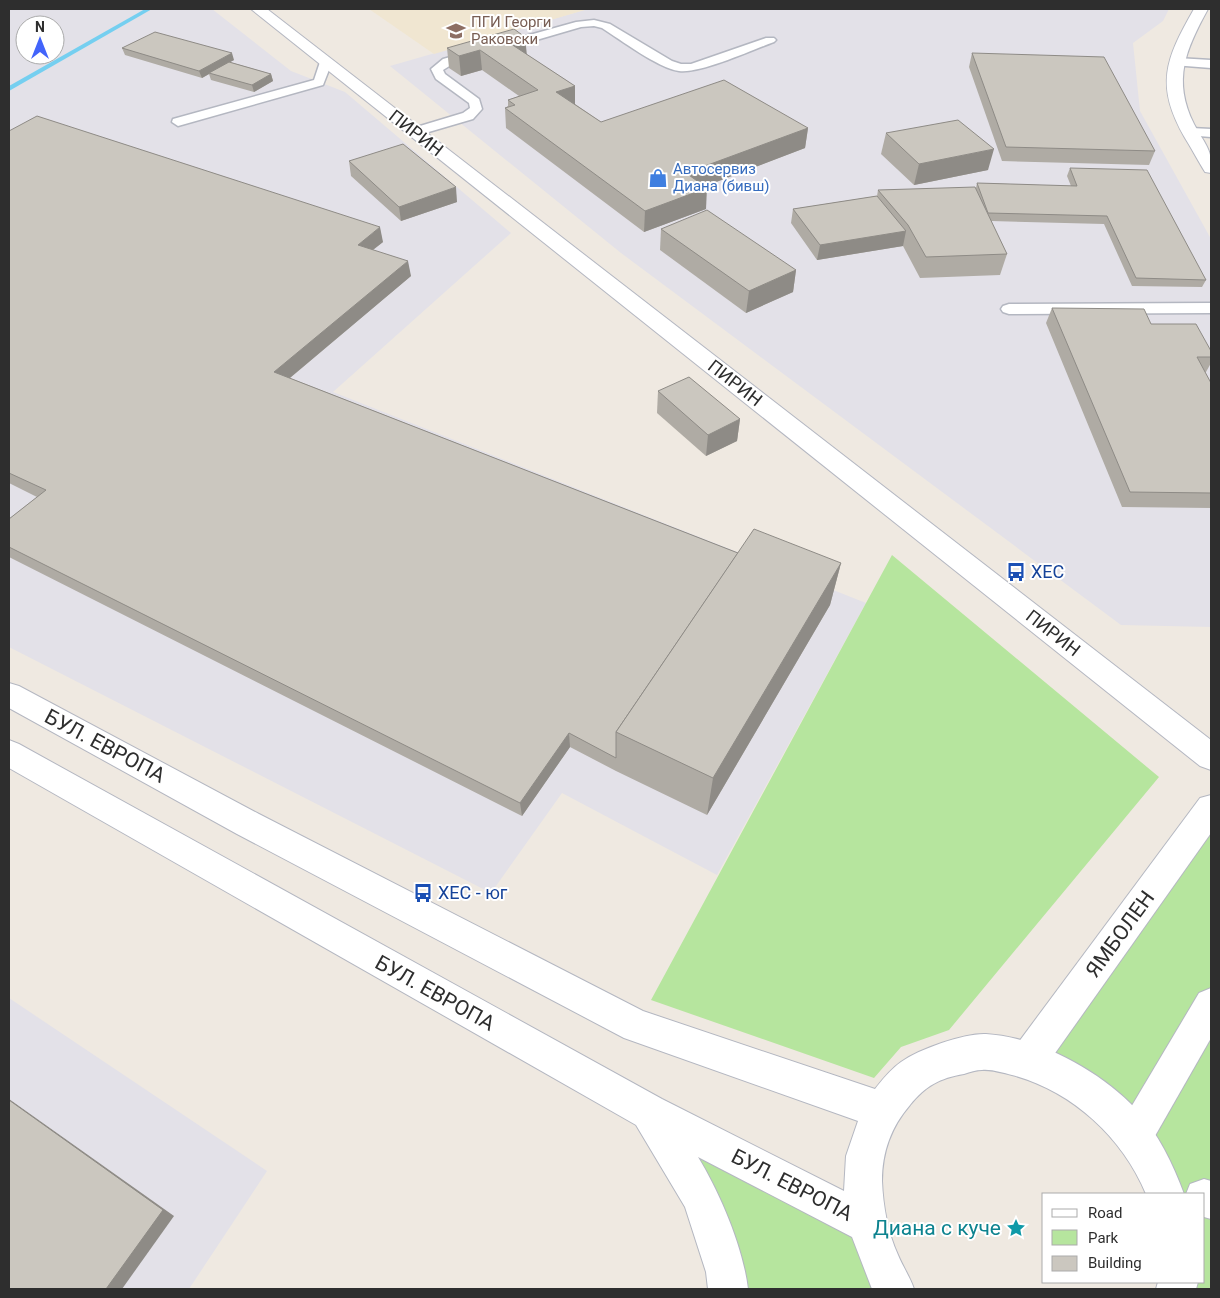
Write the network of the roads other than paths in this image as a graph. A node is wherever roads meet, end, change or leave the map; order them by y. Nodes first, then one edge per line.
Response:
1 (258, 9) edge
2 (1201, 9) edge
3 (770, 40) dead end
4 (326, 62) junction
5 (1177, 62) junction
6 (1211, 64) edge
7 (178, 122) dead end
8 (415, 132) junction
9 (1191, 132) junction
10 (1211, 133) edge
11 (1211, 168) edge
12 (1211, 308) edge
13 (1009, 309) dead end
14 (9, 694) edge
15 (9, 753) edge
16 (1211, 757) edge
17 (1211, 808) edge
18 (1211, 1006) edge
19 (1028, 1060) junction
20 (882, 1110) junction
21 (649, 1112) junction
22 (1134, 1137) junction
23 (1172, 1192) edge
24 (866, 1223) junction
25 (887, 1286) edge
26 (728, 1289) edge

1 - 4 street, ПИРИН
2 - 5 street
3 - 8 lane
4 - 7 lane
4 - 8 street, ПИРИН
5 - 6 lane
5 - 9 street
8 - 16 street, ПИРИН
9 - 10 lane
9 - 11 street
12 - 13 lane
14 - 20 street, БУЛ. ЕВРОПА
15 - 21 street, БУЛ. ЕВРОПА
17 - 19 street, ЯМБОЛЕН
18 - 22 street
19 - 20 street
19 - 22 street
20 - 24 street
21 - 24 street, БУЛ. ЕВРОПА
21 - 26 street
22 - 23 street
24 - 25 street

